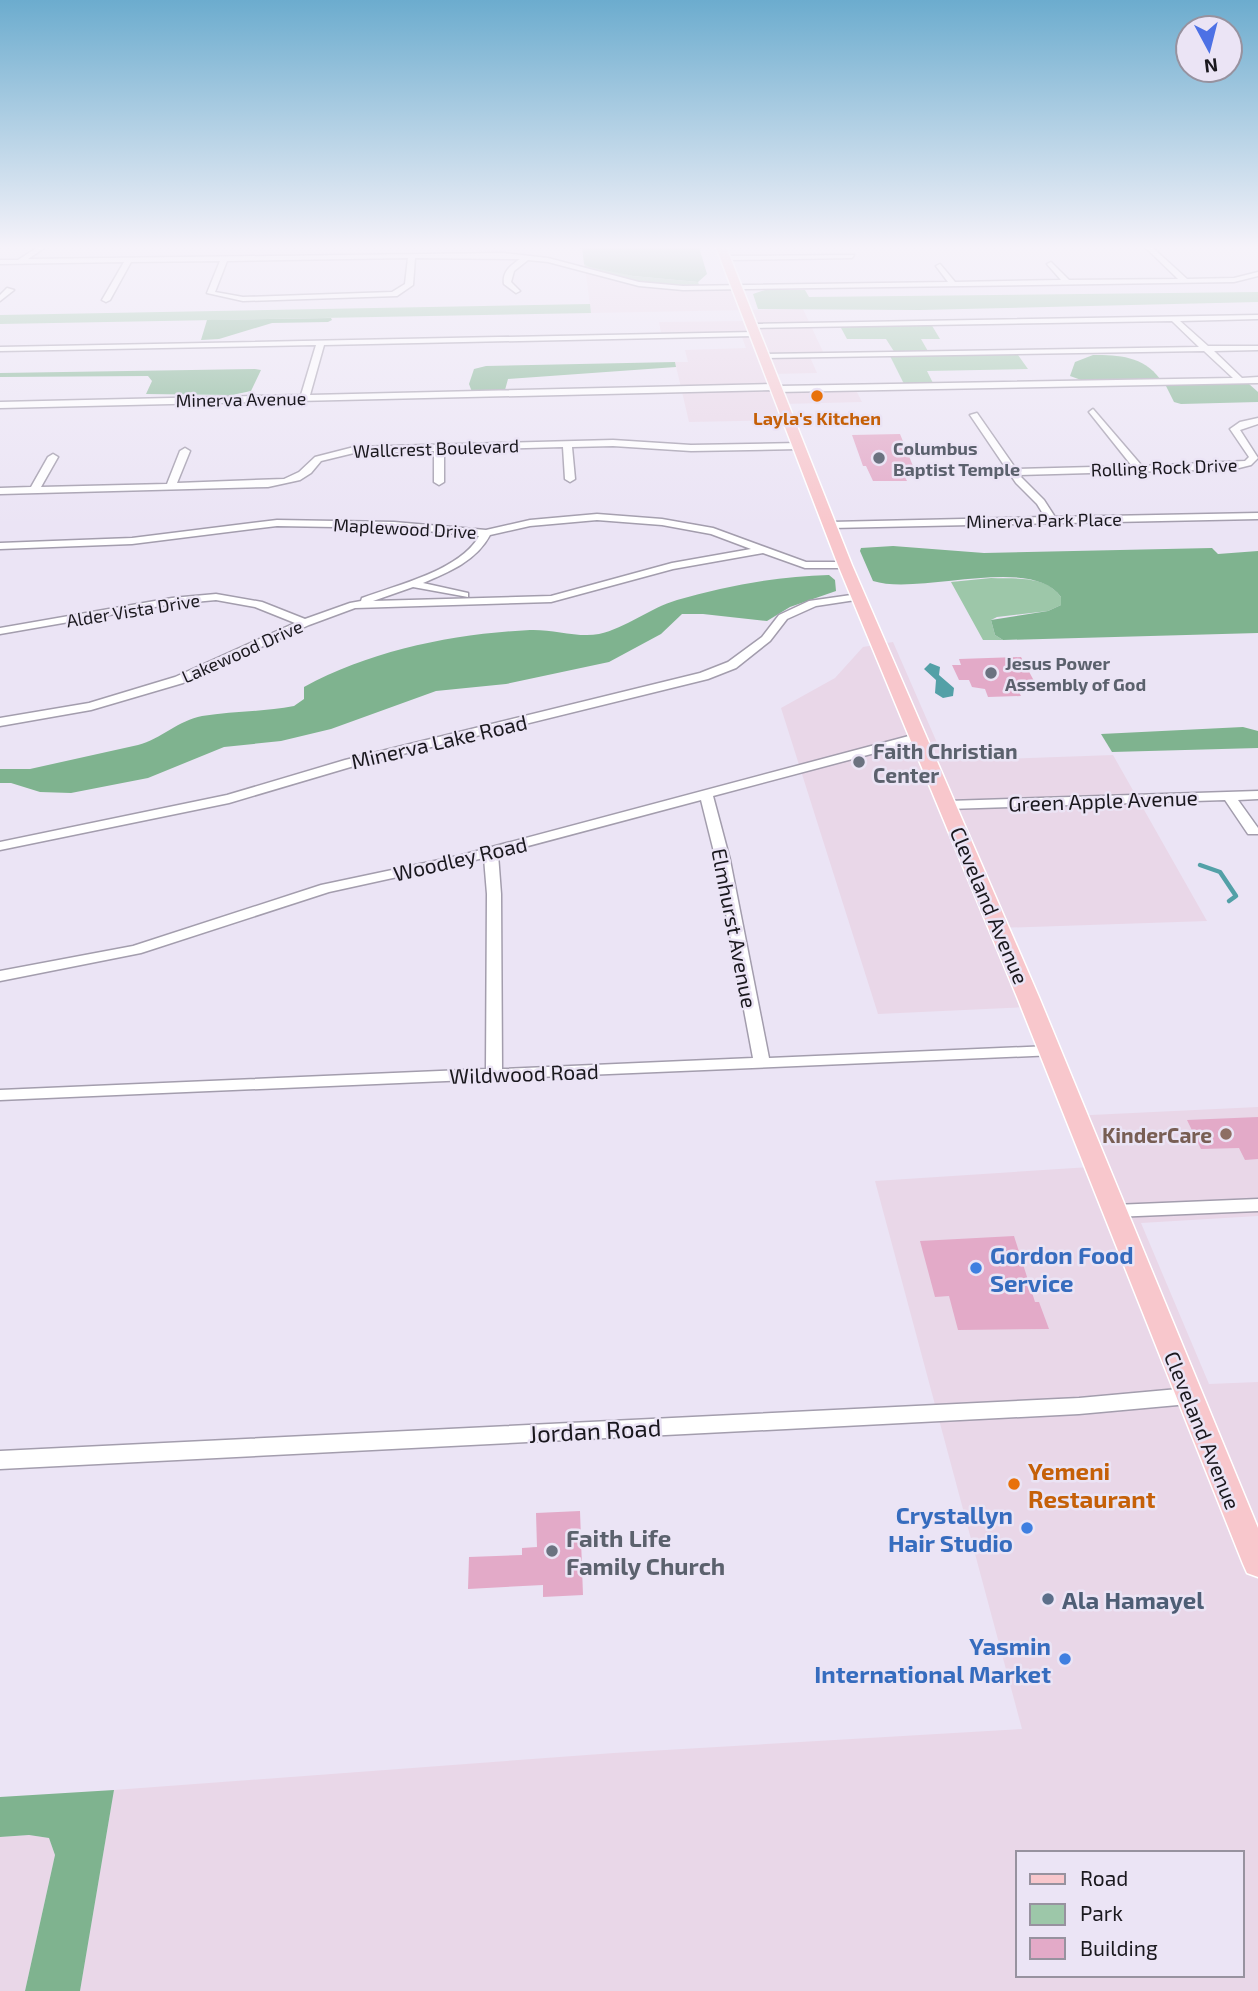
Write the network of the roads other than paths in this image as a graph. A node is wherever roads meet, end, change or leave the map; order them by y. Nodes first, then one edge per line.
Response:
1 (424, 340) edge
2 (757, 340) edge
3 (1196, 340) edge
4 (321, 343) junction
5 (1258, 348) edge
6 (0, 349) edge
7 (1205, 349) junction
8 (764, 356) junction
9 (1240, 380) junction
10 (1258, 380) edge
11 (776, 388) junction
12 (305, 398) junction
13 (0, 405) edge
14 (1093, 412) dead end
15 (974, 415) dead end
16 (1258, 421) edge
17 (567, 444) junction
18 (799, 446) junction
19 (439, 447) junction
20 (185, 451) dead end
21 (53, 457) dead end
22 (1140, 468) junction
23 (1013, 472) junction
24 (570, 479) dead end
25 (439, 482) dead end
26 (171, 486) junction
27 (34, 490) junction
28 (0, 491) edge
29 (1258, 516) edge
30 (1052, 520) junction
31 (831, 525) junction
32 (486, 533) junction
33 (0, 546) edge
34 (764, 549) junction
35 (845, 565) junction
36 (411, 583) junction
37 (858, 597) junction
38 (487, 600) junction
39 (354, 605) junction
40 (305, 623) junction
41 (0, 631) edge
42 (0, 722) edge
43 (920, 737) junction
44 (706, 793) junction
45 (1258, 795) edge
46 (1229, 796) junction
47 (948, 804) junction
48 (1253, 831) dead end
49 (0, 846) edge
50 (491, 852) junction
51 (0, 976) edge
52 (1049, 1051) junction
53 (762, 1063) junction
54 (494, 1074) junction
55 (0, 1095) edge
56 (1258, 1205) edge
57 (1114, 1211) junction
58 (1189, 1396) junction
59 (0, 1460) edge
60 (1258, 1564) edge

1 - 4 street
2 - 8 main road, Cleveland Avenue
3 - 7 street
4 - 6 street
4 - 12 street
5 - 7 street
7 - 8 street
7 - 9 street
8 - 11 main road, Cleveland Avenue
9 - 10 street, Minerva Avenue
9 - 11 street, Minerva Avenue
11 - 12 street, Minerva Avenue
11 - 18 main road, Cleveland Avenue
12 - 13 street, Minerva Avenue
14 - 22 street
15 - 23 street
16 - 22 street, Rolling Rock Drive
17 - 18 street, Wallcrest Boulevard
17 - 19 street, Wallcrest Boulevard
17 - 24 street
18 - 31 main road, Cleveland Avenue
19 - 25 street
19 - 26 street, Wallcrest Boulevard
20 - 26 street
21 - 27 street
22 - 23 street, Rolling Rock Drive
23 - 30 street
26 - 27 street, Wallcrest Boulevard
27 - 28 street, Wallcrest Boulevard
29 - 30 street, Minerva Park Place
30 - 31 street, Minerva Park Place
31 - 35 main road, Cleveland Avenue
32 - 33 street, Maplewood Drive
32 - 34 street, Maplewood Drive
32 - 36 street
34 - 35 street, Maplewood Drive
34 - 38 street, Lakewood Drive
35 - 37 main road, Cleveland Avenue
36 - 38 street, Lakewood Drive
36 - 39 street
37 - 43 main road, Cleveland Avenue
37 - 49 street, Minerva Lake Road
38 - 39 street, Lakewood Drive
39 - 40 street, Lakewood Drive
40 - 41 street, Alder Vista Drive
40 - 42 street, Lakewood Drive
43 - 44 street, Woodley Road
43 - 47 main road, Cleveland Avenue
44 - 50 street, Woodley Road
44 - 53 street, Elmhurst Avenue
45 - 46 street, Green Apple Avenue
46 - 47 street, Green Apple Avenue
46 - 48 street
47 - 52 main road, Cleveland Avenue
50 - 51 street, Woodley Road
50 - 54 street
52 - 53 street, Wildwood Road
52 - 57 main road, Cleveland Avenue
53 - 54 street, Wildwood Road
54 - 55 street, Wildwood Road
56 - 57 street
57 - 58 main road, Cleveland Avenue
58 - 59 street, Jordan Road
58 - 60 main road, Cleveland Avenue

